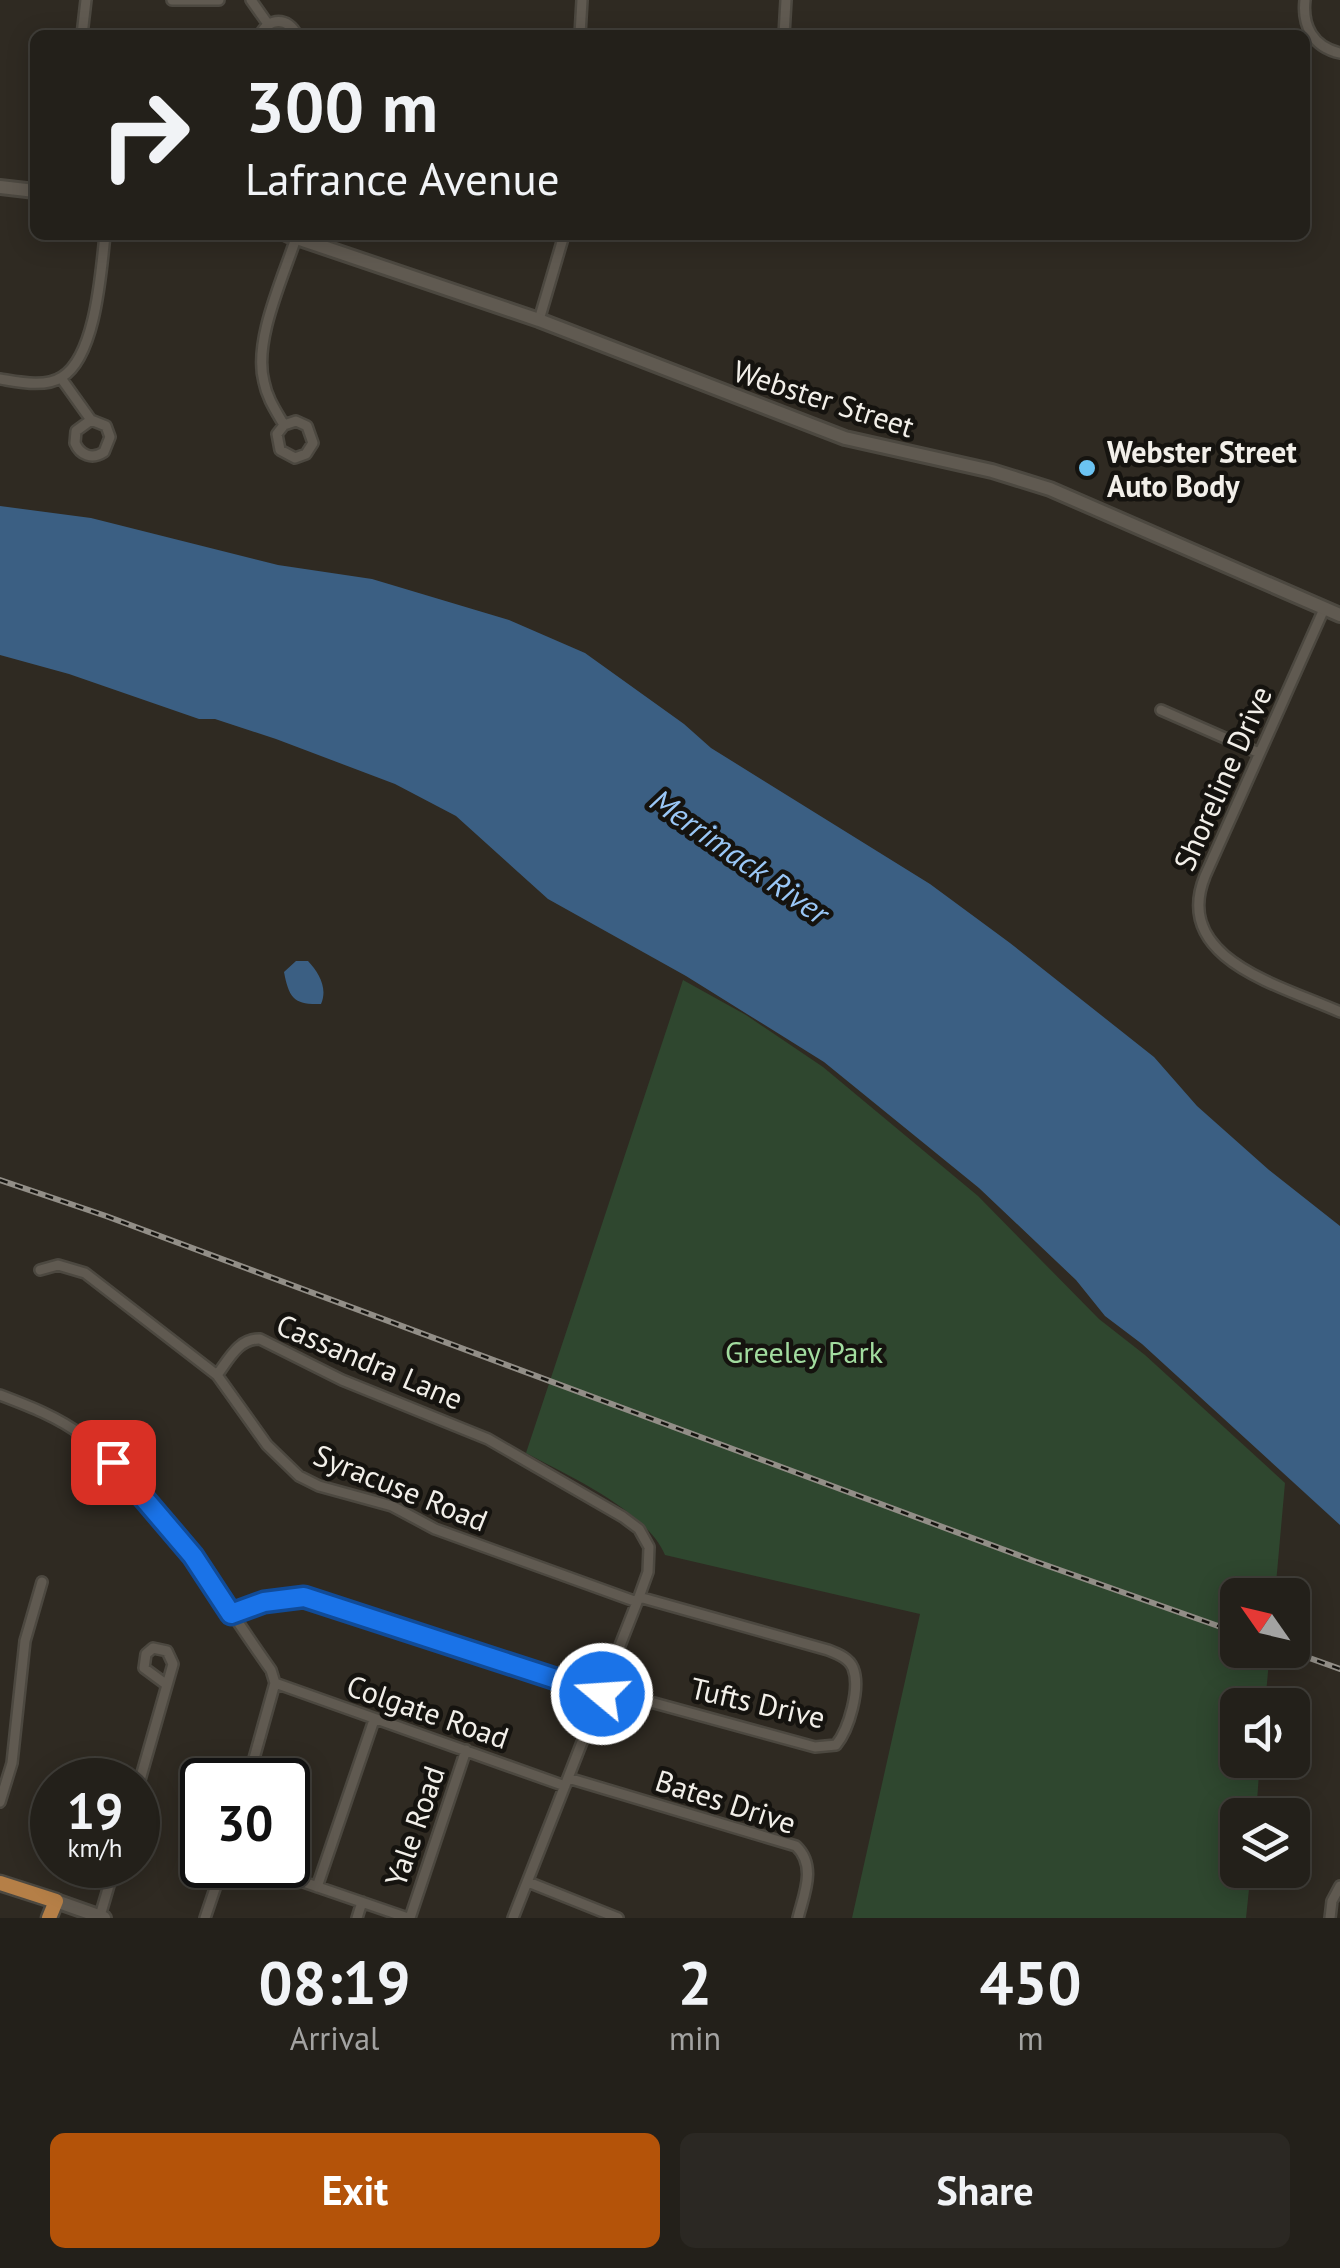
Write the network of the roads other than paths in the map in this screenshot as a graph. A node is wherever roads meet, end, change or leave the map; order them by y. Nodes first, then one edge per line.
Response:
1 (86, 0) edge
2 (172, 0) edge
3 (219, 0) edge
4 (251, 0) edge
5 (582, 0) edge
6 (786, 0) edge
7 (1305, 0) edge
8 (268, 24) junction
9 (83, 30) edge
10 (264, 30) edge
11 (293, 30) edge
12 (580, 30) edge
13 (784, 30) edge
14 (1308, 30) edge
15 (1310, 33) edge
16 (1340, 54) edge
17 (0, 187) edge
18 (30, 190) edge
19 (104, 240) edge
20 (291, 240) edge
21 (304, 240) edge
22 (563, 240) edge
23 (539, 320) junction
24 (0, 378) edge
25 (62, 378) junction
26 (90, 420) junction
27 (284, 425) junction
28 (1324, 608) junction
29 (1340, 615) edge
30 (1162, 710) dead end
31 (1259, 753) junction
32 (1340, 1012) edge
33 (40, 1270) dead end
34 (217, 1374) junction
35 (0, 1395) edge
36 (42, 1582) dead end
37 (638, 1599) junction
38 (231, 1614) junction
39 (275, 1684) junction
40 (167, 1685) dead end
41 (603, 1691) junction
42 (374, 1720) junction
43 (466, 1750) junction
44 (146, 1758) edge
45 (254, 1758) edge
46 (567, 1782) junction
47 (0, 1802) edge
48 (528, 1882) junction
49 (0, 1883) edge
50 (310, 1884) edge
51 (317, 1886) junction
52 (1340, 1886) edge
53 (109, 1888) edge
54 (215, 1888) edge
55 (56, 1901) junction
56 (362, 1902) junction
57 (102, 1917) edge
58 (49, 1918) edge
59 (204, 1918) edge
60 (356, 1918) edge
61 (409, 1918) edge
62 (513, 1918) edge
63 (618, 1918) edge
64 (798, 1918) edge
65 (1330, 1918) edge

1 - 9 street
2 - 3 street
4 - 8 street
5 - 12 street
6 - 13 street
7 - 14 street
8 - 10 street
8 - 11 street
15 - 16 street
17 - 18 main road
19 - 25 street
20 - 27 street
21 - 23 main road, Webster Street
22 - 23 street
23 - 28 main road, Webster Street
24 - 25 street
25 - 26 street
26 - 26 street
27 - 27 street
28 - 29 main road, Webster Street
28 - 31 street, Shoreline Drive
30 - 31 street
31 - 32 street, Shoreline Drive
33 - 34 street, Syracuse Road
34 - 37 street, Syracuse Road
34 - 37 street, Cassandra Lane
35 - 38 street
36 - 47 street
37 - 41 street, Cassandra Lane
37 - 41 street, Tufts Drive
38 - 39 street
38 - 41 street
39 - 42 street, Colgate Road
39 - 45 street
40 - 44 street
41 - 46 street, Cassandra Lane
42 - 43 street, Colgate Road
42 - 51 street
43 - 46 street, Colgate Road
43 - 61 street, Yale Road
46 - 48 street, Cassandra Lane
46 - 64 street, Bates Drive
48 - 62 street, Cassandra Lane
48 - 63 street
49 - 55 main road
50 - 51 street
51 - 56 street
52 - 65 street
53 - 57 street
54 - 59 street
55 - 57 main road
55 - 58 main road
56 - 60 street
56 - 61 street

